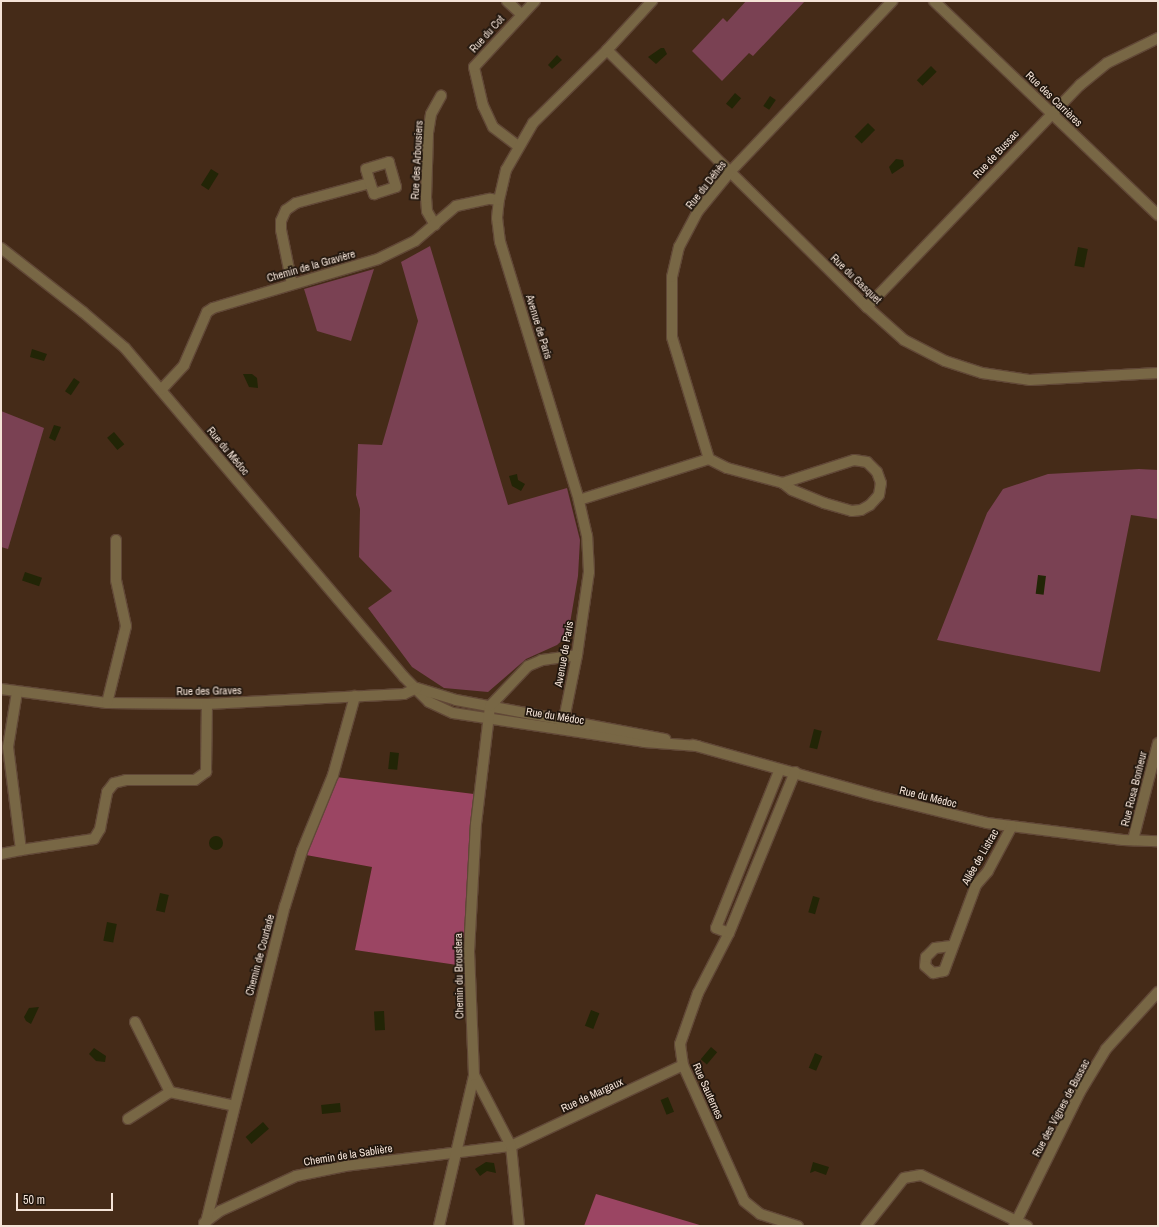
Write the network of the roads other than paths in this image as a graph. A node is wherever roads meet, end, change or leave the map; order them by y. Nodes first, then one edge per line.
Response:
1 (507, 1) edge
2 (534, 1) edge
3 (652, 1) edge
4 (892, 1) edge
5 (934, 1) edge
6 (521, 14) junction
7 (1158, 38) edge
8 (607, 50) junction
9 (441, 96) dead end
10 (1051, 113) junction
11 (518, 146) junction
12 (730, 172) junction
13 (370, 183) dead end
14 (499, 200) junction
15 (1158, 215) edge
16 (435, 225) junction
17 (1, 248) edge
18 (292, 284) junction
19 (867, 307) junction
20 (1158, 373) edge
21 (161, 390) junction
22 (709, 459) junction
23 (783, 483) junction
24 (579, 500) junction
25 (116, 540) dead end
26 (577, 655) junction
27 (417, 688) junction
28 (1, 689) edge
29 (17, 692) junction
30 (355, 696) junction
31 (107, 703) junction
32 (207, 704) junction
33 (490, 706) junction
34 (565, 714) junction
35 (489, 718) junction
36 (562, 729) junction
37 (1158, 743) edge
38 (698, 746) junction
39 (780, 769) junction
40 (794, 772) junction
41 (1012, 826) junction
42 (1133, 840) junction
43 (1158, 841) edge
44 (21, 850) junction
45 (1, 854) edge
46 (729, 933) junction
47 (951, 946) dead end
48 (1158, 992) edge
49 (1146, 1002) junction
50 (1158, 1006) edge
51 (135, 1022) dead end
52 (683, 1065) junction
53 (474, 1075) junction
54 (170, 1092) junction
55 (235, 1106) junction
56 (128, 1119) dead end
57 (511, 1146) junction
58 (456, 1153) junction
59 (204, 1224) edge
60 (1015, 1224) edge
61 (440, 1226) edge
62 (518, 1226) edge
63 (798, 1226) edge
64 (866, 1226) edge
65 (1027, 1226) edge

1 - 6 street
2 - 6 street, Rue du Cot
3 - 8 street, Avenue de Paris
4 - 12 street, Rue du Déhès
5 - 10 street, Rue des Carrières
6 - 11 street, Rue du Cot
7 - 10 street, Rue de Bussac
8 - 11 street, Avenue de Paris
8 - 12 street, Rue du Gasquet
9 - 16 street, Rue des Arbousiers
10 - 15 street, Rue des Carrières
10 - 19 street, Rue de Bussac
11 - 14 street, Avenue de Paris
12 - 19 street, Rue du Gasquet
12 - 22 street, Rue du Déhès
13 - 18 street
14 - 16 street, Chemin de la Gravière
14 - 24 street, Avenue de Paris
16 - 18 street, Chemin de la Gravière
17 - 21 street, Rue du Médoc
18 - 21 street, Chemin de la Gravière
19 - 20 street, Rue du Gasquet
21 - 27 street, Rue du Médoc
22 - 23 street
22 - 24 street
23 - 23 street
24 - 26 street, Avenue de Paris
25 - 31 street
26 - 33 street
26 - 34 street, Avenue de Paris
27 - 30 street, Rue des Graves
27 - 33 street, Rue du Médoc
27 - 35 street, Rue du Médoc
28 - 29 street, Rue des Graves
29 - 31 street, Rue des Graves
29 - 44 street
30 - 32 street, Rue des Graves
30 - 55 street, Chemin de Courtade
31 - 32 street, Rue des Graves
32 - 44 street
33 - 34 street, Rue du Médoc
33 - 35 street, Chemin du Broustera
34 - 36 street, Avenue de Paris
34 - 38 street, Rue du Médoc
35 - 36 street, Rue du Médoc
35 - 53 street, Chemin du Broustera
36 - 38 street, Rue du Médoc
37 - 42 street, Rue Rosa Bonheur
38 - 39 street, Rue du Médoc
39 - 40 street, Rue du Médoc
39 - 46 street
40 - 41 street, Rue du Médoc
40 - 46 street, Rue Sauternes
41 - 42 street, Rue du Médoc
41 - 47 street, Allée de Listrac
42 - 43 street, Rue du Médoc
44 - 45 street
46 - 52 street, Rue Sauternes
48 - 49 street, Rue des Vignes de Bussac
49 - 50 street
49 - 60 street, Rue des Vignes de Bussac
51 - 54 street
52 - 57 street, Rue de Margaux
52 - 63 street, Rue Sauternes
53 - 57 street, Chemin du Broustera
53 - 58 street
54 - 55 street
54 - 56 street
55 - 59 street, Chemin de Courtade
57 - 58 street, Rue de Margaux
57 - 62 street, Chemin du Broustera
58 - 59 street, Chemin de la Sablière
58 - 61 street
60 - 64 street
60 - 65 street

